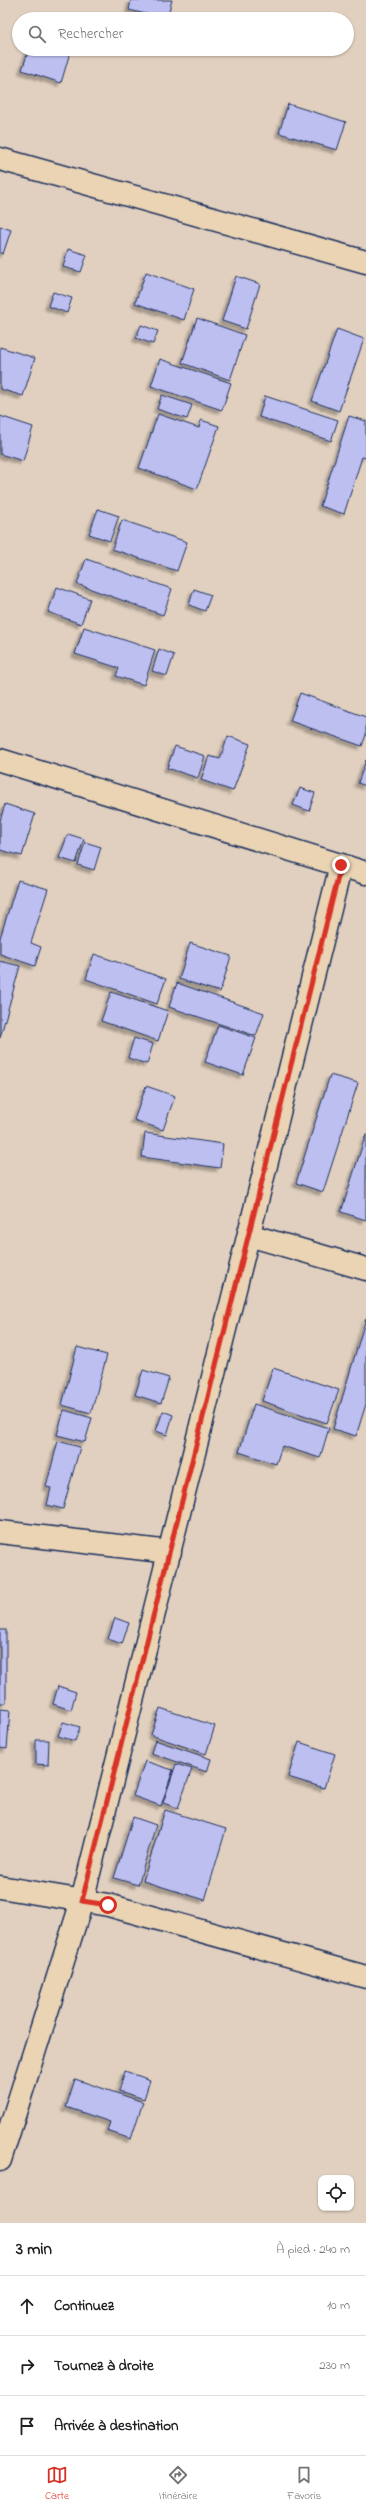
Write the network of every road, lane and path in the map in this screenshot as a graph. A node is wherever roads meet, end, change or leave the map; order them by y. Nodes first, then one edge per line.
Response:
1 (0, 159) edge
2 (366, 262) edge
3 (0, 760) edge
4 (341, 865) junction
5 (366, 873) edge
6 (249, 1235) junction
7 (366, 1269) edge
8 (0, 1532) edge
9 (170, 1552) junction
10 (0, 1887) edge
11 (82, 1901) junction
12 (366, 1977) edge
13 (0, 2160) edge

1 - 2 street
3 - 4 street
4 - 5 street
4 - 6 street
6 - 7 street
6 - 9 street
8 - 9 street
9 - 11 street
10 - 11 street
11 - 12 street
11 - 13 street

